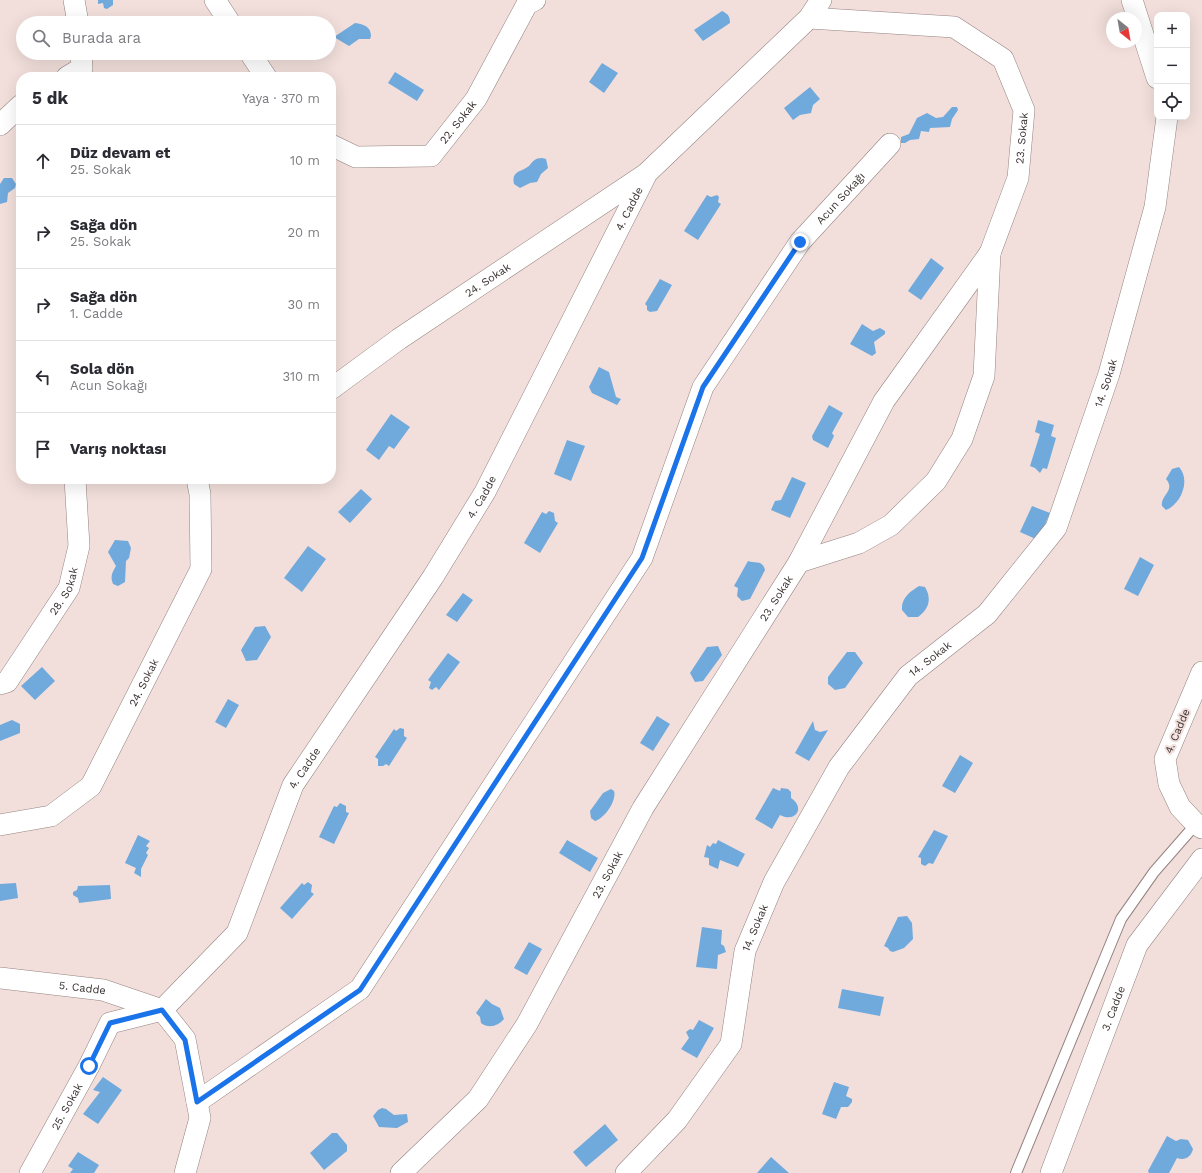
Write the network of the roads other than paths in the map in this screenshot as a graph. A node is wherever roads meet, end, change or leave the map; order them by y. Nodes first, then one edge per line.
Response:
1 (74, 0) edge
2 (215, 0) edge
3 (535, 0) edge
4 (821, 0) edge
5 (1132, 0) edge
6 (77, 16) edge
7 (225, 16) edge
8 (809, 18) junction
9 (81, 60) edge
10 (255, 60) edge
11 (1154, 69) edge
12 (75, 72) edge
13 (263, 72) edge
14 (16, 110) edge
15 (1167, 120) edge
16 (0, 125) edge
17 (890, 144) dead end
18 (336, 147) edge
19 (647, 173) junction
20 (990, 253) junction
21 (336, 385) edge
22 (75, 484) edge
23 (198, 484) edge
24 (799, 562) junction
25 (1202, 672) edge
26 (0, 684) edge
27 (0, 825) edge
28 (1199, 826) edge
29 (1202, 859) edge
30 (0, 978) edge
31 (162, 1010) junction
32 (197, 1102) junction
33 (30, 1173) edge
34 (185, 1173) edge
35 (401, 1173) edge
36 (626, 1173) edge
37 (1016, 1173) edge
38 (1051, 1173) edge

1 - 6 street
2 - 7 street
3 - 18 street, 22. Sokak
4 - 8 street, 4. Cadde
5 - 11 street
8 - 19 street, 4. Cadde
8 - 20 street, 23. Sokak
9 - 12 street
10 - 13 street
14 - 16 street
15 - 36 street, 14. Sokak
17 - 32 street, Acun Sokağı
19 - 21 street, 24. Sokak
19 - 31 street, 4. Cadde
20 - 24 street, 23. Sokak
20 - 24 street, 23. Sokak
22 - 26 street, 28. Sokak
23 - 27 street, 24. Sokak
24 - 35 street, 23. Sokak
25 - 28 street, 4. Cadde
28 - 37 lane
29 - 38 street, 3. Cadde
30 - 31 street, 5. Cadde
31 - 32 street
31 - 33 street, 25. Sokak
32 - 34 street

